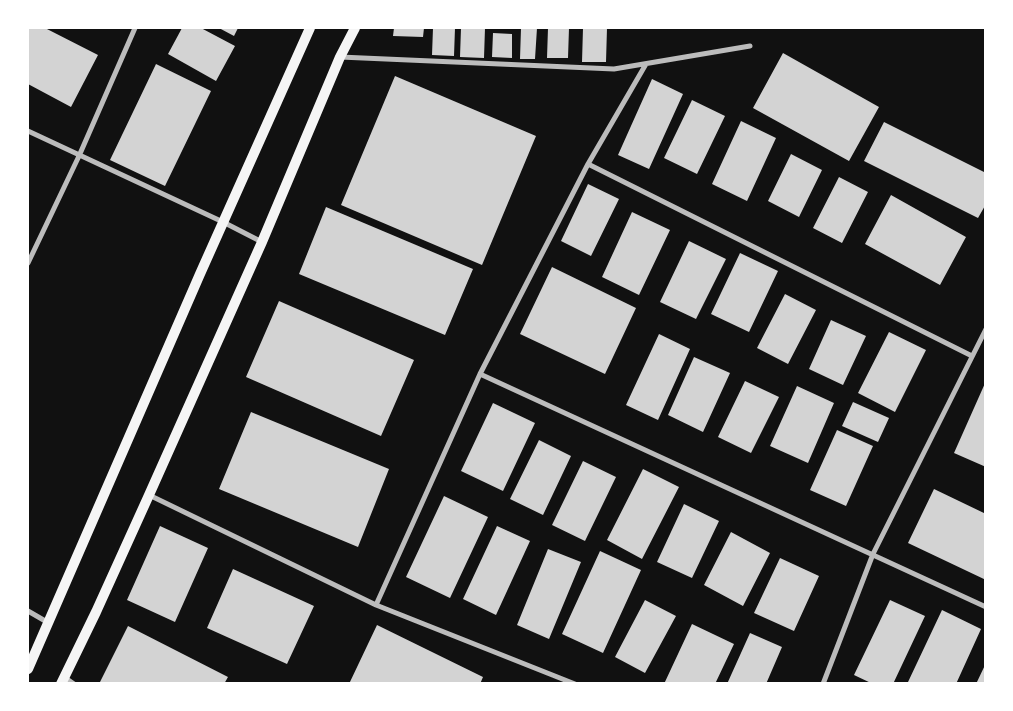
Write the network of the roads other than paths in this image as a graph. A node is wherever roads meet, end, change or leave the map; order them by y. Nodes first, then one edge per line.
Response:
1 (135, 28) edge
2 (310, 28) edge
3 (355, 28) edge
4 (750, 46) dead end
5 (340, 57) junction
6 (646, 64) junction
7 (28, 131) edge
8 (78, 156) junction
9 (588, 164) junction
10 (223, 222) junction
11 (262, 242) junction
12 (28, 263) edge
13 (986, 329) edge
14 (972, 356) junction
15 (480, 374) junction
16 (149, 495) junction
17 (873, 554) junction
18 (376, 605) junction
19 (986, 607) edge
20 (28, 611) edge
21 (47, 622) junction
22 (28, 669) edge
23 (62, 680) edge
24 (74, 684) edge
25 (575, 684) edge
26 (823, 684) edge

1 - 8 street
2 - 10 main road
3 - 5 main road
4 - 6 street
5 - 6 street
5 - 11 main road
6 - 9 street
7 - 8 street
8 - 10 street
8 - 12 street
9 - 14 street
9 - 15 street
10 - 11 street
10 - 21 main road
11 - 16 main road
13 - 14 street
14 - 17 street
15 - 17 street
15 - 18 street
16 - 18 street
16 - 23 main road
17 - 19 street
17 - 26 street
18 - 25 street
20 - 21 street
21 - 22 main road
23 - 24 street

